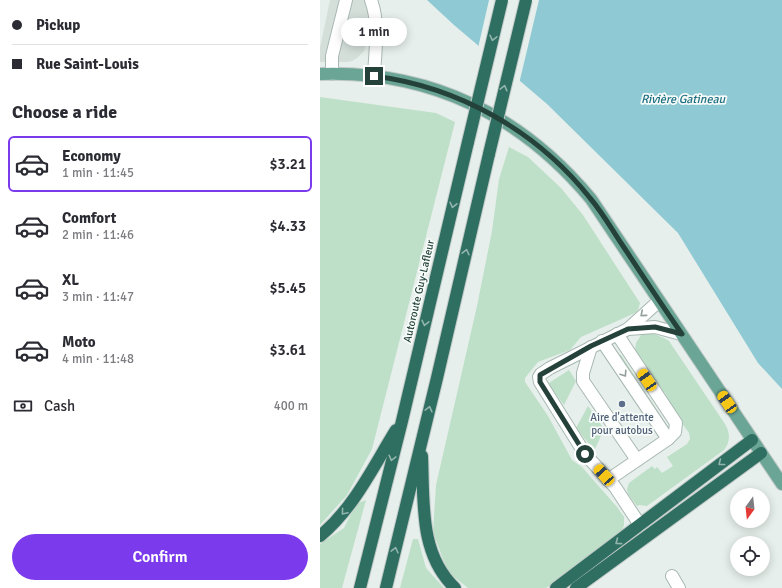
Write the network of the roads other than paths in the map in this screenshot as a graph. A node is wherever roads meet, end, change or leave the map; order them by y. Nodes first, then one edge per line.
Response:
1 (346, 0) edge
2 (371, 0) edge
3 (502, 0) edge
4 (526, 0) edge
5 (326, 74) edge
6 (374, 76) junction
7 (659, 301) junction
8 (622, 331) junction
9 (682, 334) junction
10 (597, 344) junction
11 (402, 421) junction
12 (668, 439) junction
13 (422, 440) junction
14 (752, 440) junction
15 (761, 453) junction
16 (637, 460) junction
17 (608, 480) junction
18 (782, 484) edge
19 (640, 525) junction
20 (320, 536) edge
21 (672, 576) dead end
22 (360, 588) edge
23 (386, 588) edge
24 (455, 588) edge
25 (556, 588) edge
26 (576, 588) edge
27 (679, 588) edge

1 - 5 street
2 - 6 street
3 -> 11 highway, Autoroute Guy-Lafleur, bridge
13 -> 4 highway, bridge
5 - 6 main road
6 - 7 main road
7 -> 8 street
7 - 9 main road
8 - 9 street
8 - 10 street
8 - 12 street
9 - 14 main road
10 -> 12 street
10 - 16 street
10 - 17 street
11 -> 20 highway
11 -> 22 highway, Autoroute Guy-Lafleur
12 - 16 street
23 -> 13 highway
13 - 24 highway
14 - 15 main road
14 -> 19 highway
15 - 18 main road
15 - 26 highway
16 - 17 street
17 - 19 street
19 -> 25 highway
21 - 27 street

